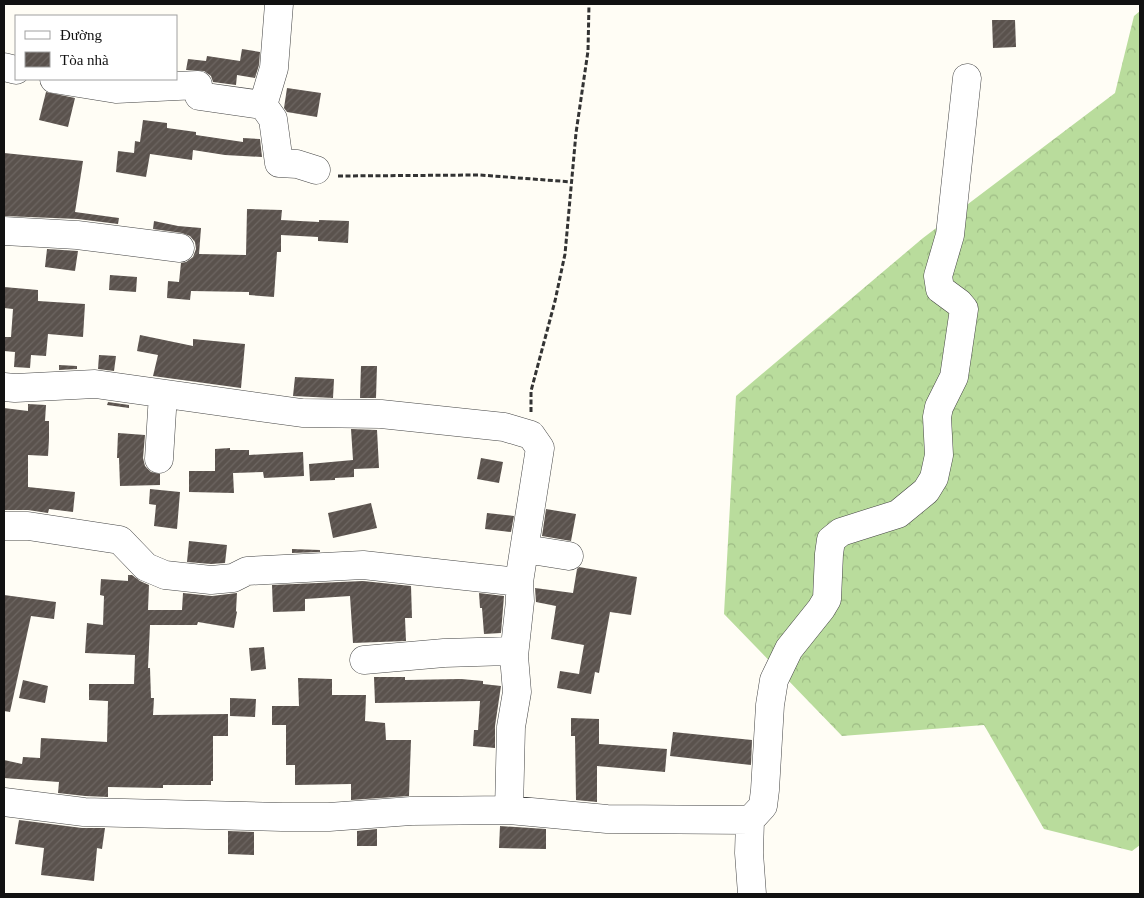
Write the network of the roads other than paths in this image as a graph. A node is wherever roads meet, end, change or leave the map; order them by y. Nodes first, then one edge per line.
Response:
1 (280, 4) edge
2 (967, 78) dead end
3 (67, 80) edge
4 (117, 84) edge
5 (263, 105) junction
6 (316, 170) road end
7 (4, 231) edge
8 (180, 248) dead end
9 (4, 387) edge
10 (163, 394) junction
11 (160, 459) dead end
12 (4, 526) edge
13 (525, 549) junction
14 (570, 556) dead end
15 (519, 582) junction
16 (514, 651) junction
17 (364, 660) dead end
18 (4, 802) edge
19 (509, 810) junction
20 (750, 820) junction
21 (752, 894) edge

1 - 5 street
2 - 20 street
3 - 4 street
4 - 5 street
5 - 6 street
7 - 8 street
9 - 10 street
10 - 11 street
10 - 13 street
12 - 15 street
13 - 14 street
13 - 15 street
15 - 16 street
16 - 17 street
16 - 19 street
18 - 19 street
19 - 20 street
20 - 21 street

